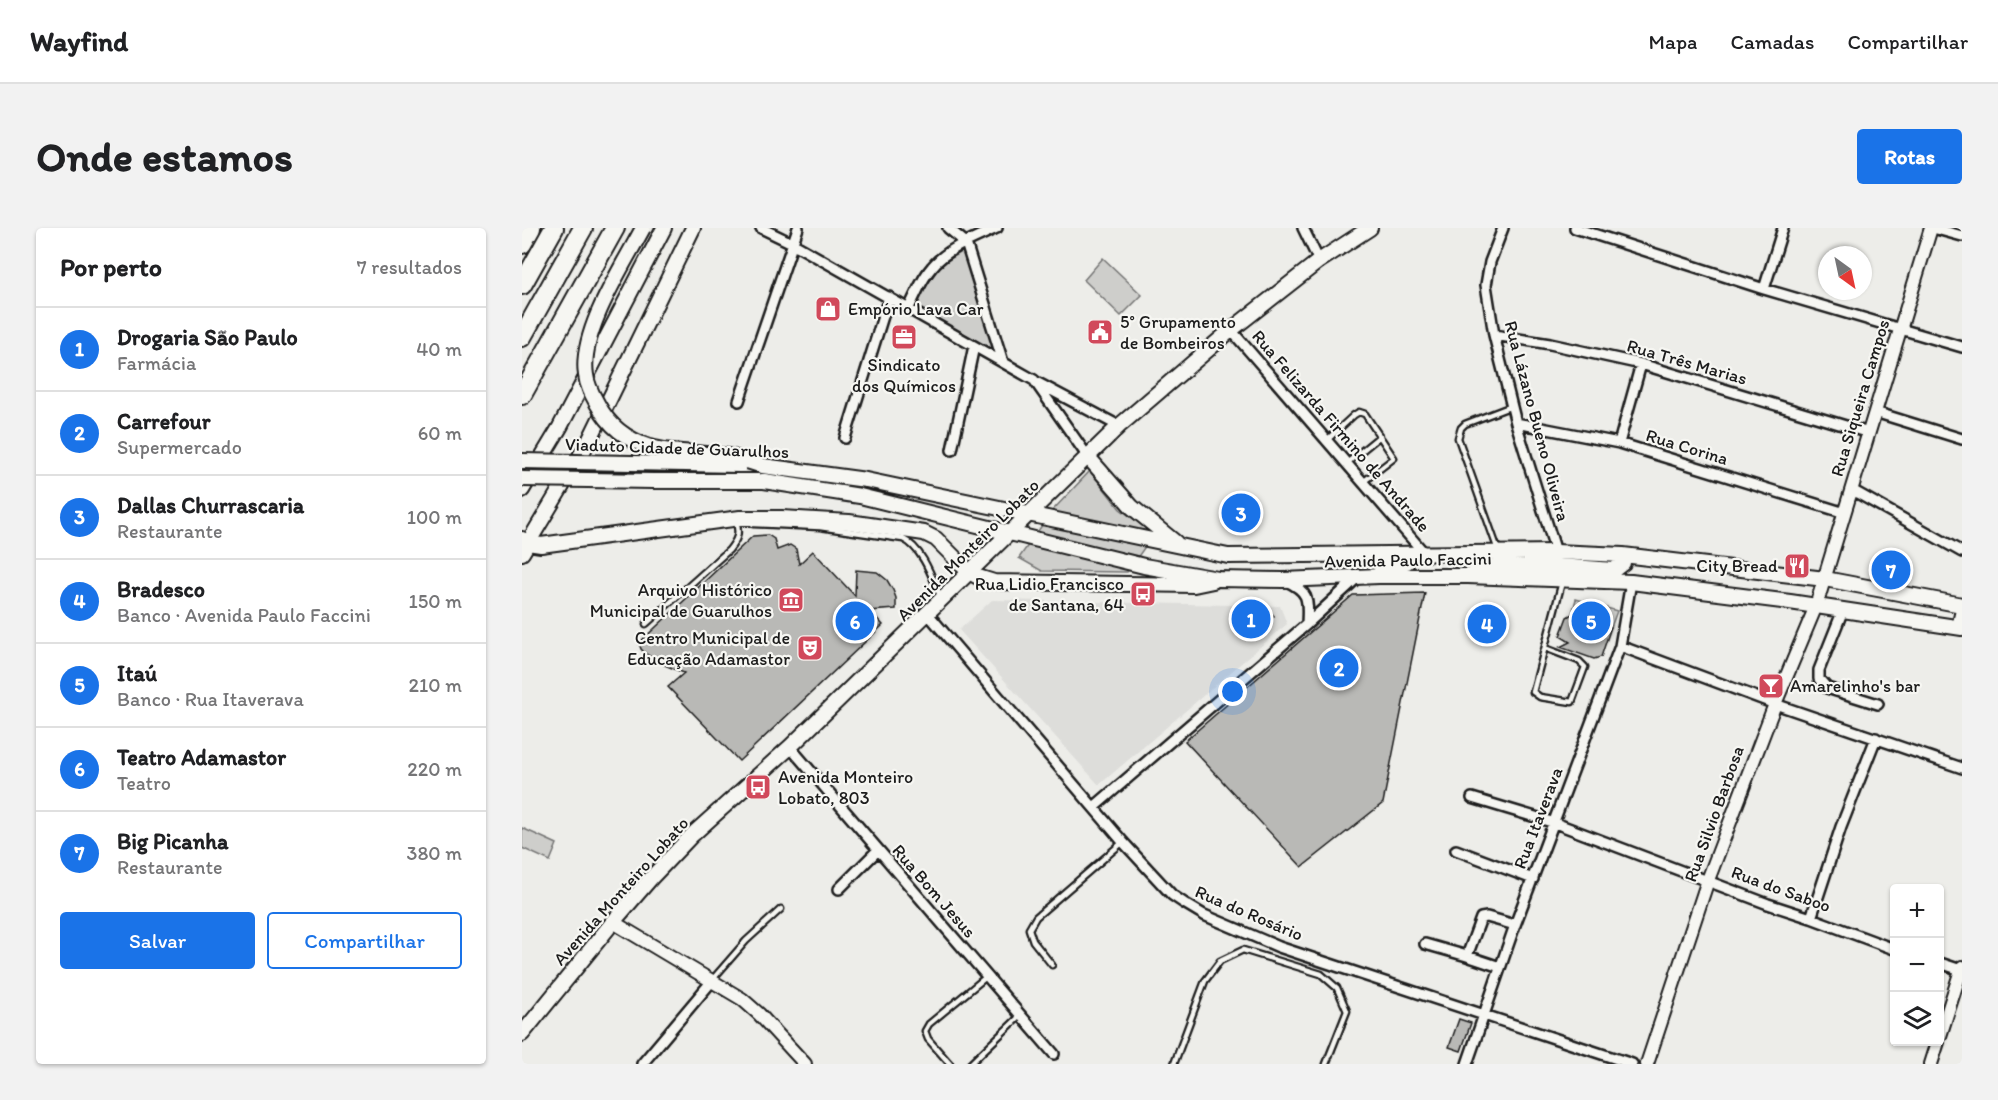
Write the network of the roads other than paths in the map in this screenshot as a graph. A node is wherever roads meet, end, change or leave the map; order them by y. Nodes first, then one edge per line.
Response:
1 (531, 228) edge
2 (554, 228) edge
3 (583, 228) edge
4 (615, 228) edge
5 (643, 228) edge
6 (664, 228) edge
7 (693, 228) edge
8 (761, 228) edge
9 (798, 228) edge
10 (948, 228) edge
11 (969, 228) edge
12 (997, 228) edge
13 (1303, 228) edge
14 (1370, 228) edge
15 (1503, 228) edge
16 (1575, 228) edge
17 (1783, 228) edge
18 (1932, 228) edge
19 (1962, 236) edge
20 (977, 237) junction
21 (792, 243) junction
22 (966, 243) junction
23 (522, 244) edge
24 (1319, 261) junction
25 (522, 285) edge
26 (1764, 289) junction
27 (889, 297) junction
28 (909, 308) junction
29 (1231, 330) junction
30 (1900, 330) junction
31 (1494, 334) junction
32 (522, 337) edge
33 (974, 346) junction
34 (1962, 347) edge
35 (1003, 362) junction
36 (1641, 364) junction
37 (1034, 380) junction
38 (522, 395) edge
39 (739, 401) dead end
40 (1512, 406) junction
41 (1875, 412) junction
42 (1516, 423) junction
43 (1119, 426) junction
44 (1869, 433) junction
45 (1380, 436) junction
46 (845, 438) dead end
47 (1962, 438) edge
48 (1327, 441) junction
49 (1619, 443) junction
50 (952, 450) dead end
51 (1088, 457) junction
52 (522, 460) edge
53 (1346, 463) junction
54 (763, 466) junction
55 (522, 479) edge
56 (866, 480) joint
57 (1363, 482) junction
58 (522, 490) edge
59 (1852, 490) junction
60 (860, 496) joint
61 (1845, 513) junction
62 (1029, 514) junction
63 (738, 519) junction
64 (1010, 533) junction
65 (524, 545) edge
66 (1182, 547) junction
67 (1556, 552) junction
68 (1962, 552) edge
69 (1467, 553) junction
70 (1499, 553) junction
71 (1425, 554) junction
72 (1623, 555) junction
73 (969, 572) junction
74 (1379, 576) junction
75 (1468, 576) junction
76 (1358, 577) junction
77 (1218, 579) junction
78 (1562, 579) junction
79 (1824, 579) junction
80 (1283, 580) junction
81 (1631, 582) junction
82 (942, 600) junction
83 (1962, 604) edge
84 (1816, 606) junction
85 (1843, 610) junction
86 (1962, 610) edge
87 (928, 614) junction
88 (646, 624) dead end
89 (1307, 624) junction
90 (1961, 628) edge
91 (1620, 645) junction
92 (1545, 648) junction
93 (1775, 704) junction
94 (1878, 704) dead end
95 (1876, 738) junction
96 (790, 747) junction
97 (1962, 768) edge
98 (1472, 798) dead end
99 (1094, 807) junction
100 (1555, 823) junction
101 (1123, 842) junction
102 (878, 850) junction
103 (1456, 850) dead end
104 (1533, 879) junction
105 (1708, 880) junction
106 (839, 889) dead end
107 (781, 909) dead end
108 (1811, 918) junction
109 (614, 922) junction
110 (1515, 925) junction
111 (1425, 944) dead end
112 (1890, 948) edge
113 (1467, 956) junction
114 (1052, 964) dead end
115 (1944, 964) edge
116 (1500, 967) junction
117 (1961, 968) edge
118 (986, 977) junction
119 (712, 981) junction
120 (1483, 1015) junction
121 (1020, 1016) junction
122 (1944, 1023) edge
123 (522, 1034) edge
124 (1936, 1046) edge
125 (1054, 1054) dead end
126 (648, 1062) edge
127 (805, 1064) edge
128 (950, 1064) edge
129 (970, 1064) edge
130 (1174, 1064) edge
131 (1326, 1064) edge
132 (1467, 1064) edge
133 (1632, 1064) edge
134 (1647, 1064) edge
135 (1930, 1064) edge

1 - 23 highway
2 - 25 highway
3 - 32 highway
4 - 38 highway
5 - 54 main road, bridge
6 - 58 main road
7 - 65 main road
8 - 21 street
9 - 21 street
10 - 22 street
11 - 20 street
12 - 20 street
13 - 24 street
14 - 24 main road, Avenida Monteiro Lobato
15 - 31 street, Rua Lázano Bueno Oliveira
16 - 26 street
17 - 26 street
18 - 19 street
18 - 30 street, Rua Siqueira Campos
20 - 22 street
21 - 27 street
21 - 39 street
22 - 28 street
22 - 35 street
24 - 29 main road, Avenida Monteiro Lobato
26 - 30 street
27 - 28 street
27 - 46 street
28 - 33 street
29 - 43 main road, Avenida Monteiro Lobato
29 - 48 street, Rua Felizarda Firmino de Andrade
30 - 34 street
30 - 41 street, Rua Siqueira Campos
31 - 36 street, Rua Três Marias
31 - 40 street, Rua Lázano Bueno Oliveira
33 - 35 street
33 - 50 street
35 - 37 street
36 - 44 street, Rua Três Marias
36 - 49 street
37 - 43 street
37 - 51 street
40 - 42 street, Rua Lázano Bueno Oliveira
40 - 70 lane
41 - 44 street, Rua Siqueira Campos
41 - 47 street
42 - 49 street, Rua Corina
42 - 67 street, Rua Lázano Bueno Oliveira
43 - 51 main road, Avenida Monteiro Lobato
44 - 59 street, Rua Siqueira Campos
45 - 48 lane
45 - 53 lane
45 - 57 lane
48 - 53 street, Rua Felizarda Firmino de Andrade
49 - 61 street, Rua Corina
51 - 62 main road, Avenida Monteiro Lobato
51 - 66 main road
52 - 54 main road, Viaduto Cidade de Guarulhos, bridge
53 - 57 street, Rua Felizarda Firmino de Andrade
54 - 56 main road, Viaduto Cidade de Guarulhos
55 - 60 main road, Viaduto Cidade de Guarulhos, bridge
56 - 62 main road, Avenida Paulo Faccini
57 - 71 street, Rua Felizarda Firmino de Andrade
59 - 61 street, Rua Siqueira Campos
59 - 68 street
60 - 64 main road, Avenida Paulo Faccini
61 - 79 street, Rua Siqueira Campos
62 - 64 main road, Avenida Monteiro Lobato
62 - 66 main road, Avenida Paulo Faccini
63 - 65 main road
63 - 73 main road
63 - 82 lane
63 - 88 lane
64 - 73 main road, Avenida Monteiro Lobato
64 - 77 main road, Avenida Paulo Faccini
66 - 71 main road, Avenida Paulo Faccini
67 - 70 main road, Avenida Paulo Faccini
67 - 72 main road, Avenida Paulo Faccini
69 - 70 main road, Avenida Paulo Faccini
69 - 71 main road, Avenida Paulo Faccini
69 - 74 main road
72 - 75 main road
72 - 79 main road, Avenida Paulo Faccini
73 - 77 main road
73 - 82 main road, Avenida Monteiro Lobato
74 - 75 main road, Avenida Paulo Faccini
74 - 76 main road, Avenida Paulo Faccini
75 - 78 main road, Avenida Paulo Faccini
76 - 80 main road, Avenida Paulo Faccini
76 - 89 street
77 - 80 main road, Avenida Paulo Faccini
78 - 81 main road, Avenida Paulo Faccini
78 - 92 lane
79 - 83 main road, Avenida Paulo Faccini
79 - 84 street, Rua Silvio Barbosa
80 - 89 street
81 - 84 main road, Avenida Paulo Faccini
81 - 91 street, Rua Itaverava
82 - 87 main road, Avenida Monteiro Lobato
84 - 85 main road, Avenida Paulo Faccini
84 - 93 street, Rua Silvio Barbosa
85 - 90 main road, Avenida Paulo Faccini
85 - 94 street
86 - 90 street
87 - 96 main road, Avenida Monteiro Lobato
87 - 99 street, Rua do Rosário
89 - 99 street
91 - 93 street
91 - 100 street, Rua Itaverava
92 - 92 lane
93 - 95 street
93 - 105 street, Rua Silvio Barbosa
95 - 97 street
95 - 108 street
96 - 102 street, Rua Bom Jesus
96 - 109 main road, Avenida Monteiro Lobato
98 - 100 street, Rua do Saboo
99 - 101 street, Rua do Rosário
100 - 104 street, Rua Itaverava
100 - 105 street, Rua do Saboo
101 - 114 lane
101 - 120 street, Rua do Rosário
102 - 106 street
102 - 118 street, Rua Bom Jesus
103 - 104 street
104 - 110 street, Rua Itaverava
105 - 108 street, Rua do Saboo
105 - 134 street, Rua Silvio Barbosa
107 - 119 lane
108 - 112 street, Rua do Saboo
109 - 119 street
109 - 123 main road, Avenida Monteiro Lobato
110 - 113 street
110 - 116 street, Rua Itaverava
111 - 113 street
113 - 116 street
115 - 117 street
116 - 120 street, Rua Itaverava
117 - 122 street
118 - 121 street, Rua Bom Jesus
118 - 128 lane
119 - 126 street
119 - 127 street
120 - 132 street, Rua Itaverava
120 - 133 street, Rua do Rosário
121 - 125 street, Rua Bom Jesus
121 - 129 lane
124 - 135 street
130 - 131 lane

